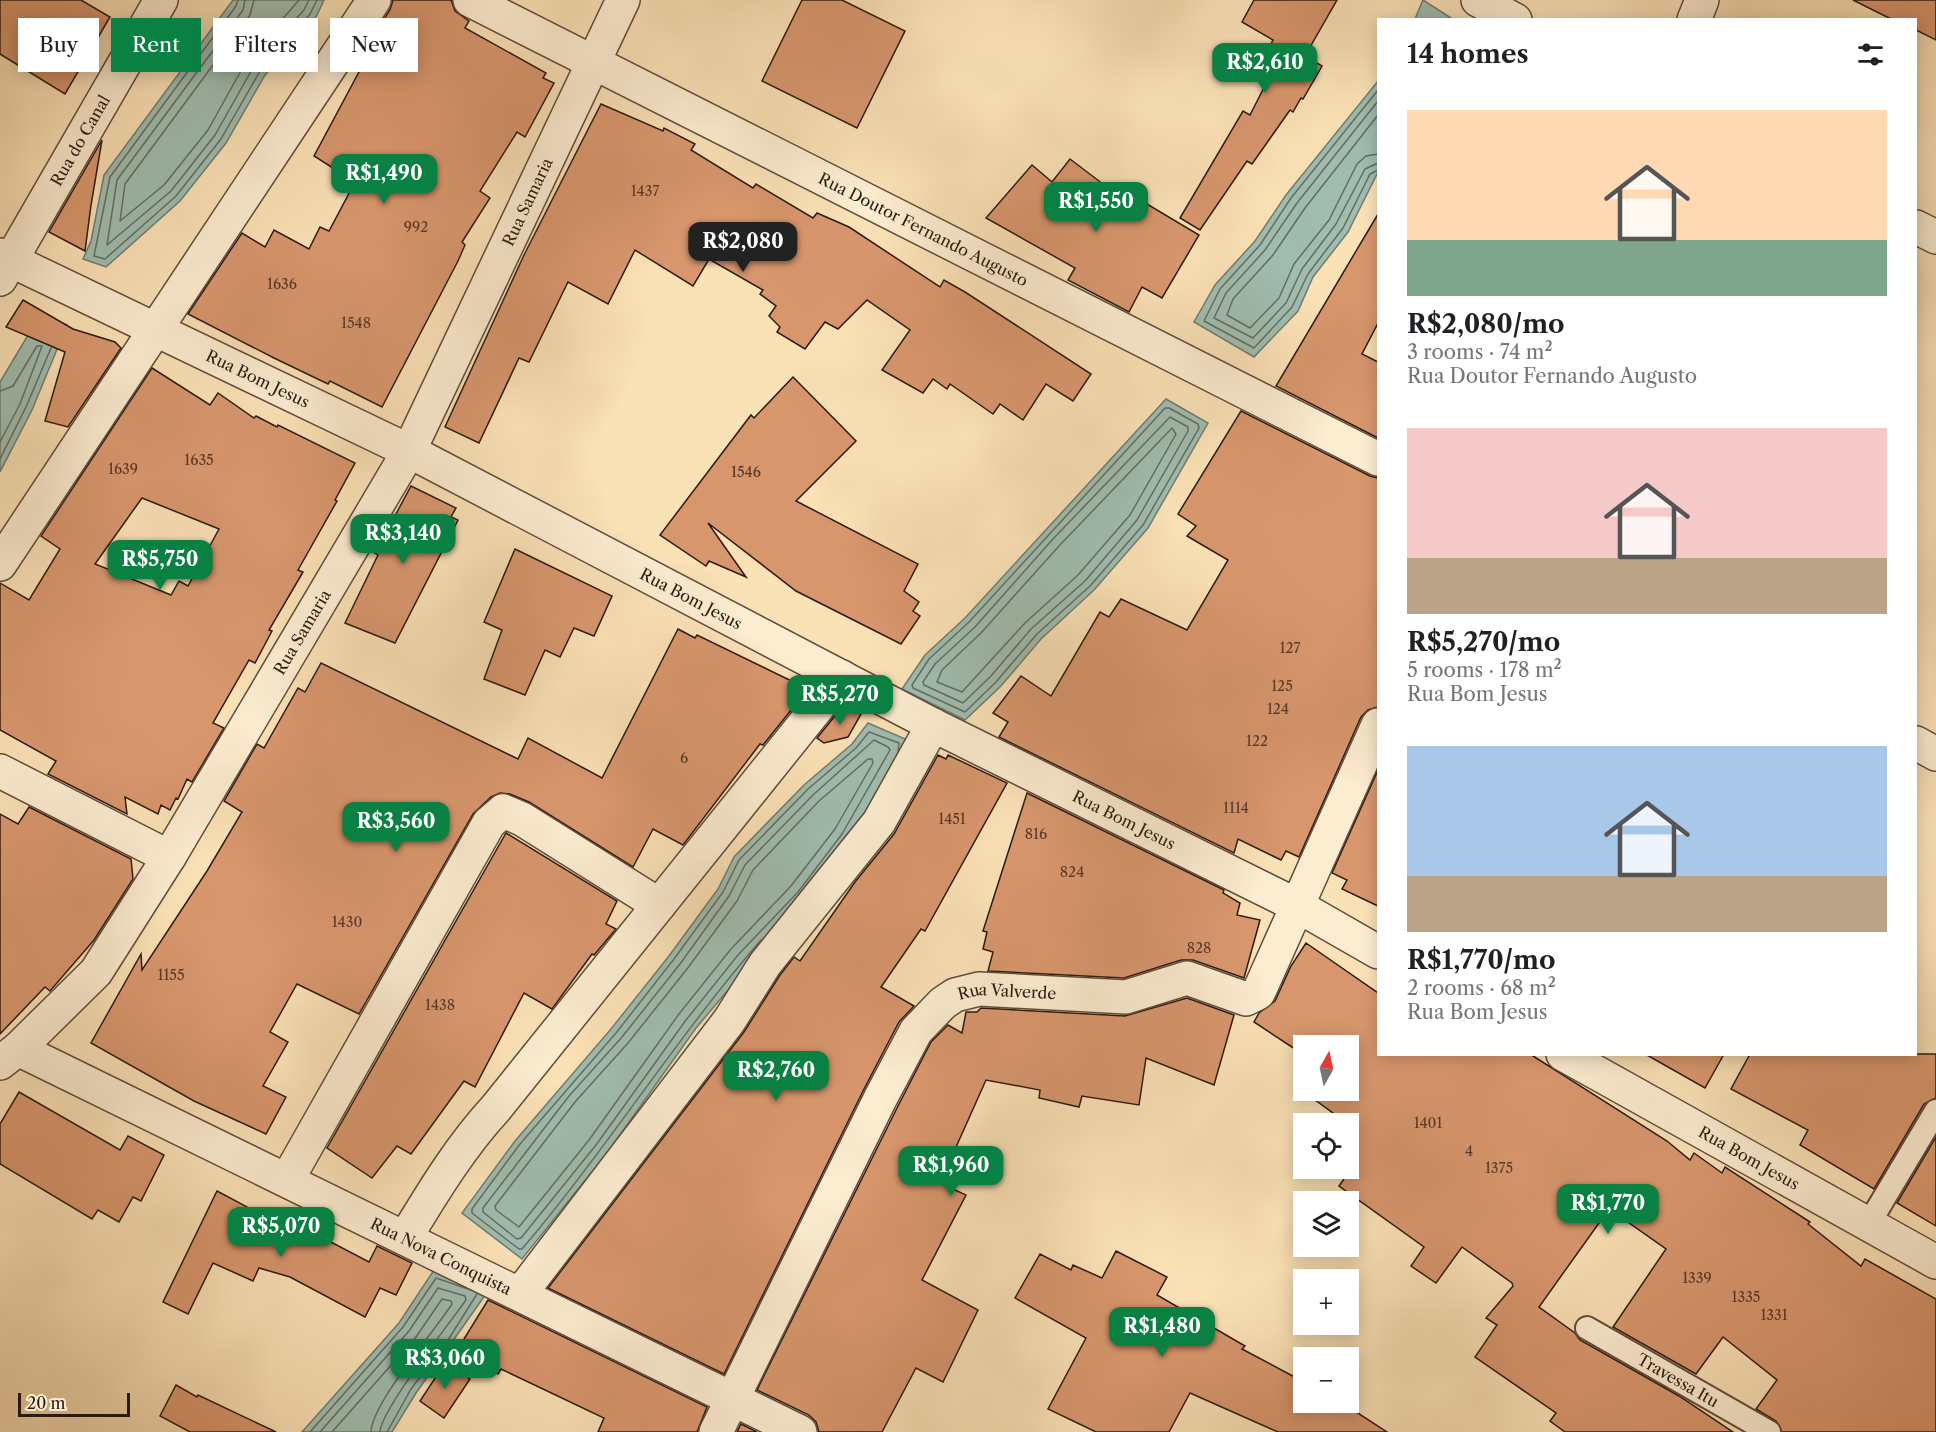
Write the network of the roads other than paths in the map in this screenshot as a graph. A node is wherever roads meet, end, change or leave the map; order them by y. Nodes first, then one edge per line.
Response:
1 (161, 0) edge
2 (374, 0) edge
3 (470, 0) edge
4 (623, 0) edge
5 (1478, 0) edge
6 (1702, 0) edge
7 (1511, 18) edge
8 (1695, 18) edge
9 (592, 62) junction
10 (1917, 228) edge
11 (1936, 237) edge
12 (4, 265) edge
13 (156, 329) junction
14 (408, 451) junction
15 (1377, 458) edge
16 (0, 564) edge
17 (842, 677) junction
18 (933, 725) junction
19 (1377, 727) edge
20 (1917, 744) edge
21 (1936, 754) edge
22 (0, 771) edge
23 (169, 857) junction
24 (659, 905) junction
25 (1296, 905) junction
26 (1377, 951) edge
27 (9, 1056) edge
28 (1567, 1056) edge
29 (1936, 1111) edge
30 (287, 1180) junction
31 (1868, 1225) junction
32 (405, 1238) junction
33 (1936, 1262) edge
34 (521, 1293) junction
35 (1587, 1328) dead end
36 (731, 1396) junction
37 (716, 1432) edge
38 (800, 1432) edge
39 (1769, 1432) edge

1 - 12 street, Rua do Canal
2 - 13 street
3 - 9 street, Rua Doutor Fernando Augusto
4 - 9 street, Rua Samaria
5 - 7 street
6 - 8 street
9 - 14 street, Rua Samaria
9 - 15 street, Rua Doutor Fernando Augusto
10 - 11 street
12 - 13 street, Rua Bom Jesus
13 - 14 street, Rua Bom Jesus
13 - 16 street
14 - 17 street, Rua Bom Jesus
14 - 23 street, Rua Samaria
17 - 18 street, Rua Bom Jesus
17 - 24 street
18 - 25 street, Rua Bom Jesus
18 - 34 street
19 - 25 street, Rua Valverde
20 - 21 street
22 - 23 street
23 - 27 street, Rua Samaria
24 - 30 street
24 - 32 street
25 - 26 street, Rua Bom Jesus
25 - 36 street, Rua Valverde
27 - 30 street, Rua Nova Conquista
28 - 31 street, Rua Bom Jesus
29 - 31 lane
30 - 32 street, Rua Nova Conquista
31 - 33 street, Rua Bom Jesus
32 - 34 street, Rua Nova Conquista
34 - 36 street, Rua Nova Conquista
35 - 39 lane, Travessa Itu
36 - 37 street, Rua Valverde
36 - 38 street, Rua Nova Conquista

